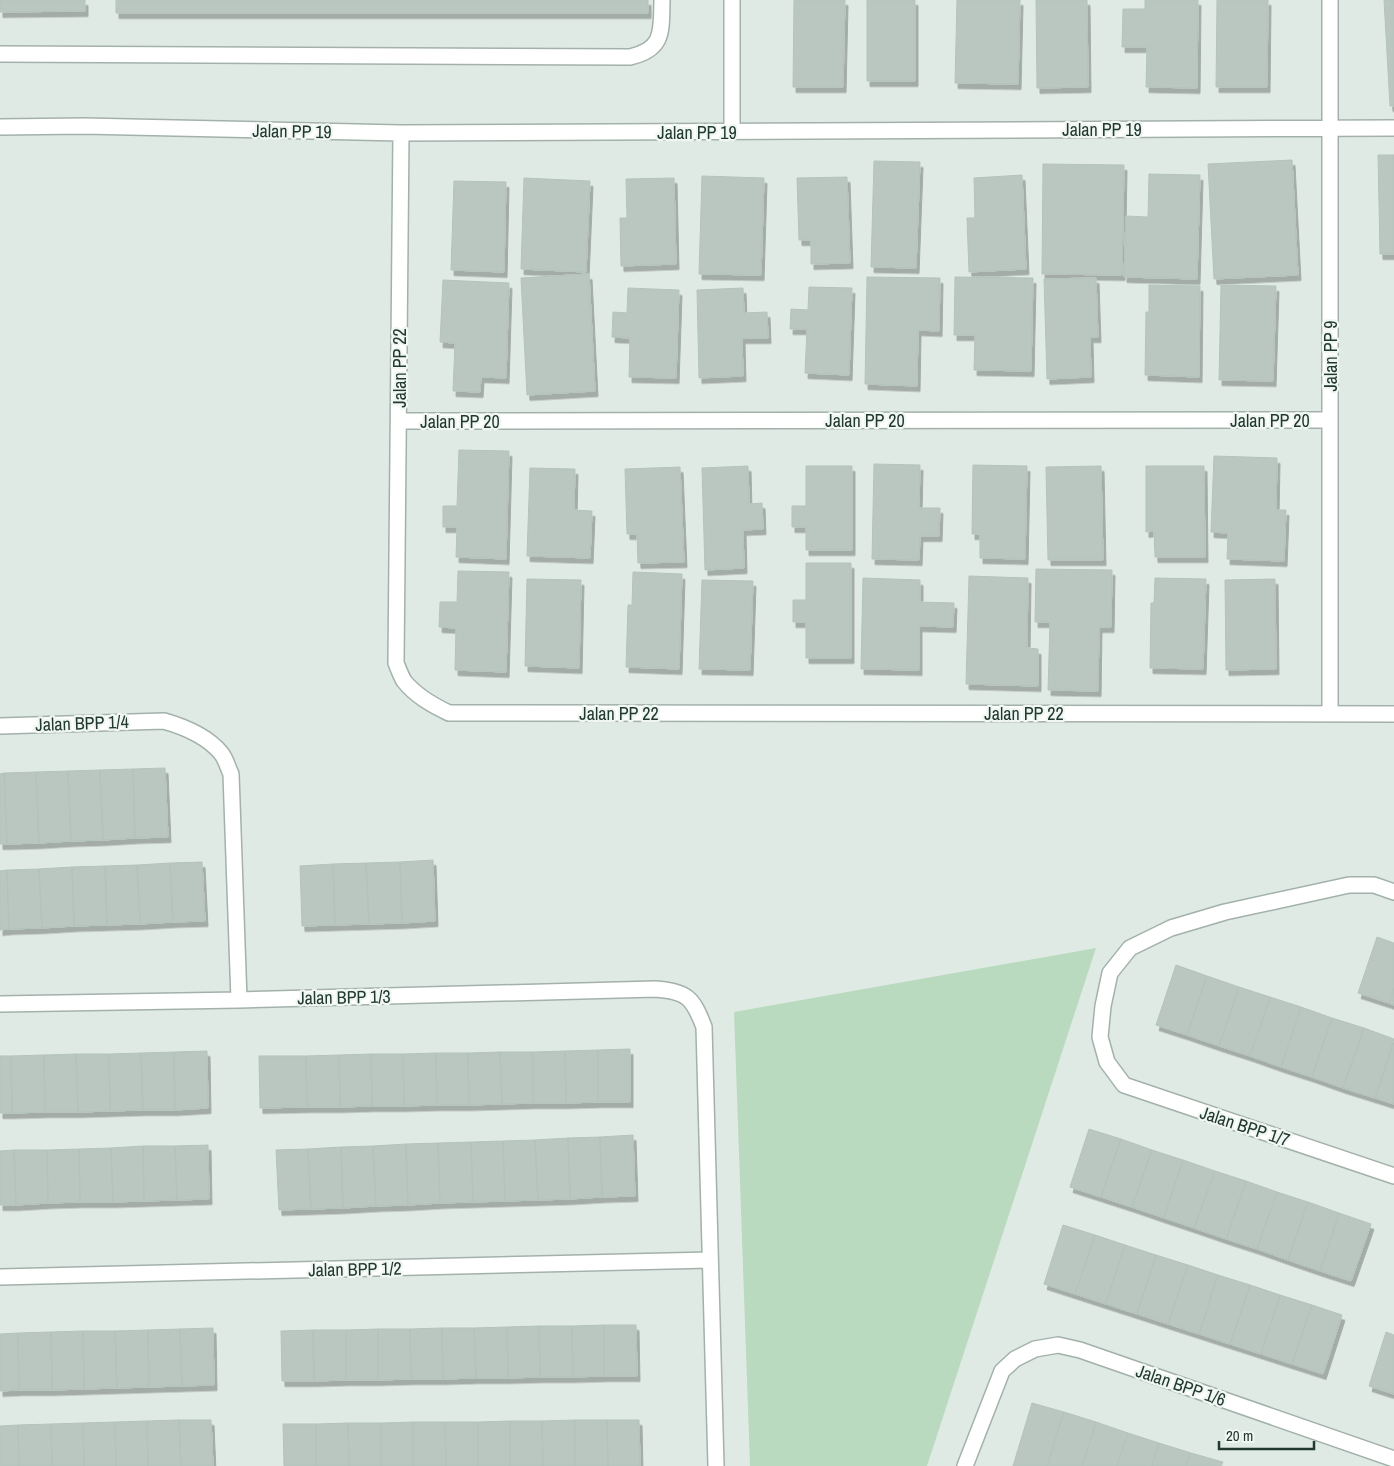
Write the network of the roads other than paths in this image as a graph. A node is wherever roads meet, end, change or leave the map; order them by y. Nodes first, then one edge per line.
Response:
1 (662, 0) edge
2 (732, 0) edge
3 (1330, 0) edge
4 (0, 54) edge
5 (0, 127) edge
6 (1330, 128) junction
7 (1394, 128) edge
8 (732, 132) junction
9 (401, 133) junction
10 (1330, 420) junction
11 (399, 421) junction
12 (1330, 713) junction
13 (1394, 714) edge
14 (0, 726) edge
15 (1394, 892) edge
16 (239, 1000) junction
17 (0, 1004) edge
18 (1394, 1176) edge
19 (710, 1260) junction
20 (0, 1278) edge
21 (1394, 1459) edge
22 (716, 1466) edge
23 (965, 1466) edge

1 - 4 street
2 - 8 street
3 - 6 street, Jalan PP 9
5 - 9 street, Jalan PP 19
6 - 7 street, Jalan PP 19
6 - 8 street, Jalan PP 19
6 - 10 street, Jalan PP 9
8 - 9 street, Jalan PP 19
9 - 11 street, Jalan PP 22
10 - 11 street, Jalan PP 20
10 - 12 street, Jalan PP 9
11 - 12 street, Jalan PP 22
12 - 13 street, Jalan PP 22
14 - 16 street, Jalan BPP 1/4
15 - 18 street, Jalan BPP 1/7
16 - 17 street, Jalan BPP 1/3
16 - 19 street, Jalan BPP 1/3
19 - 20 street, Jalan BPP 1/2
19 - 22 street
21 - 23 street, Jalan BPP 1/6

